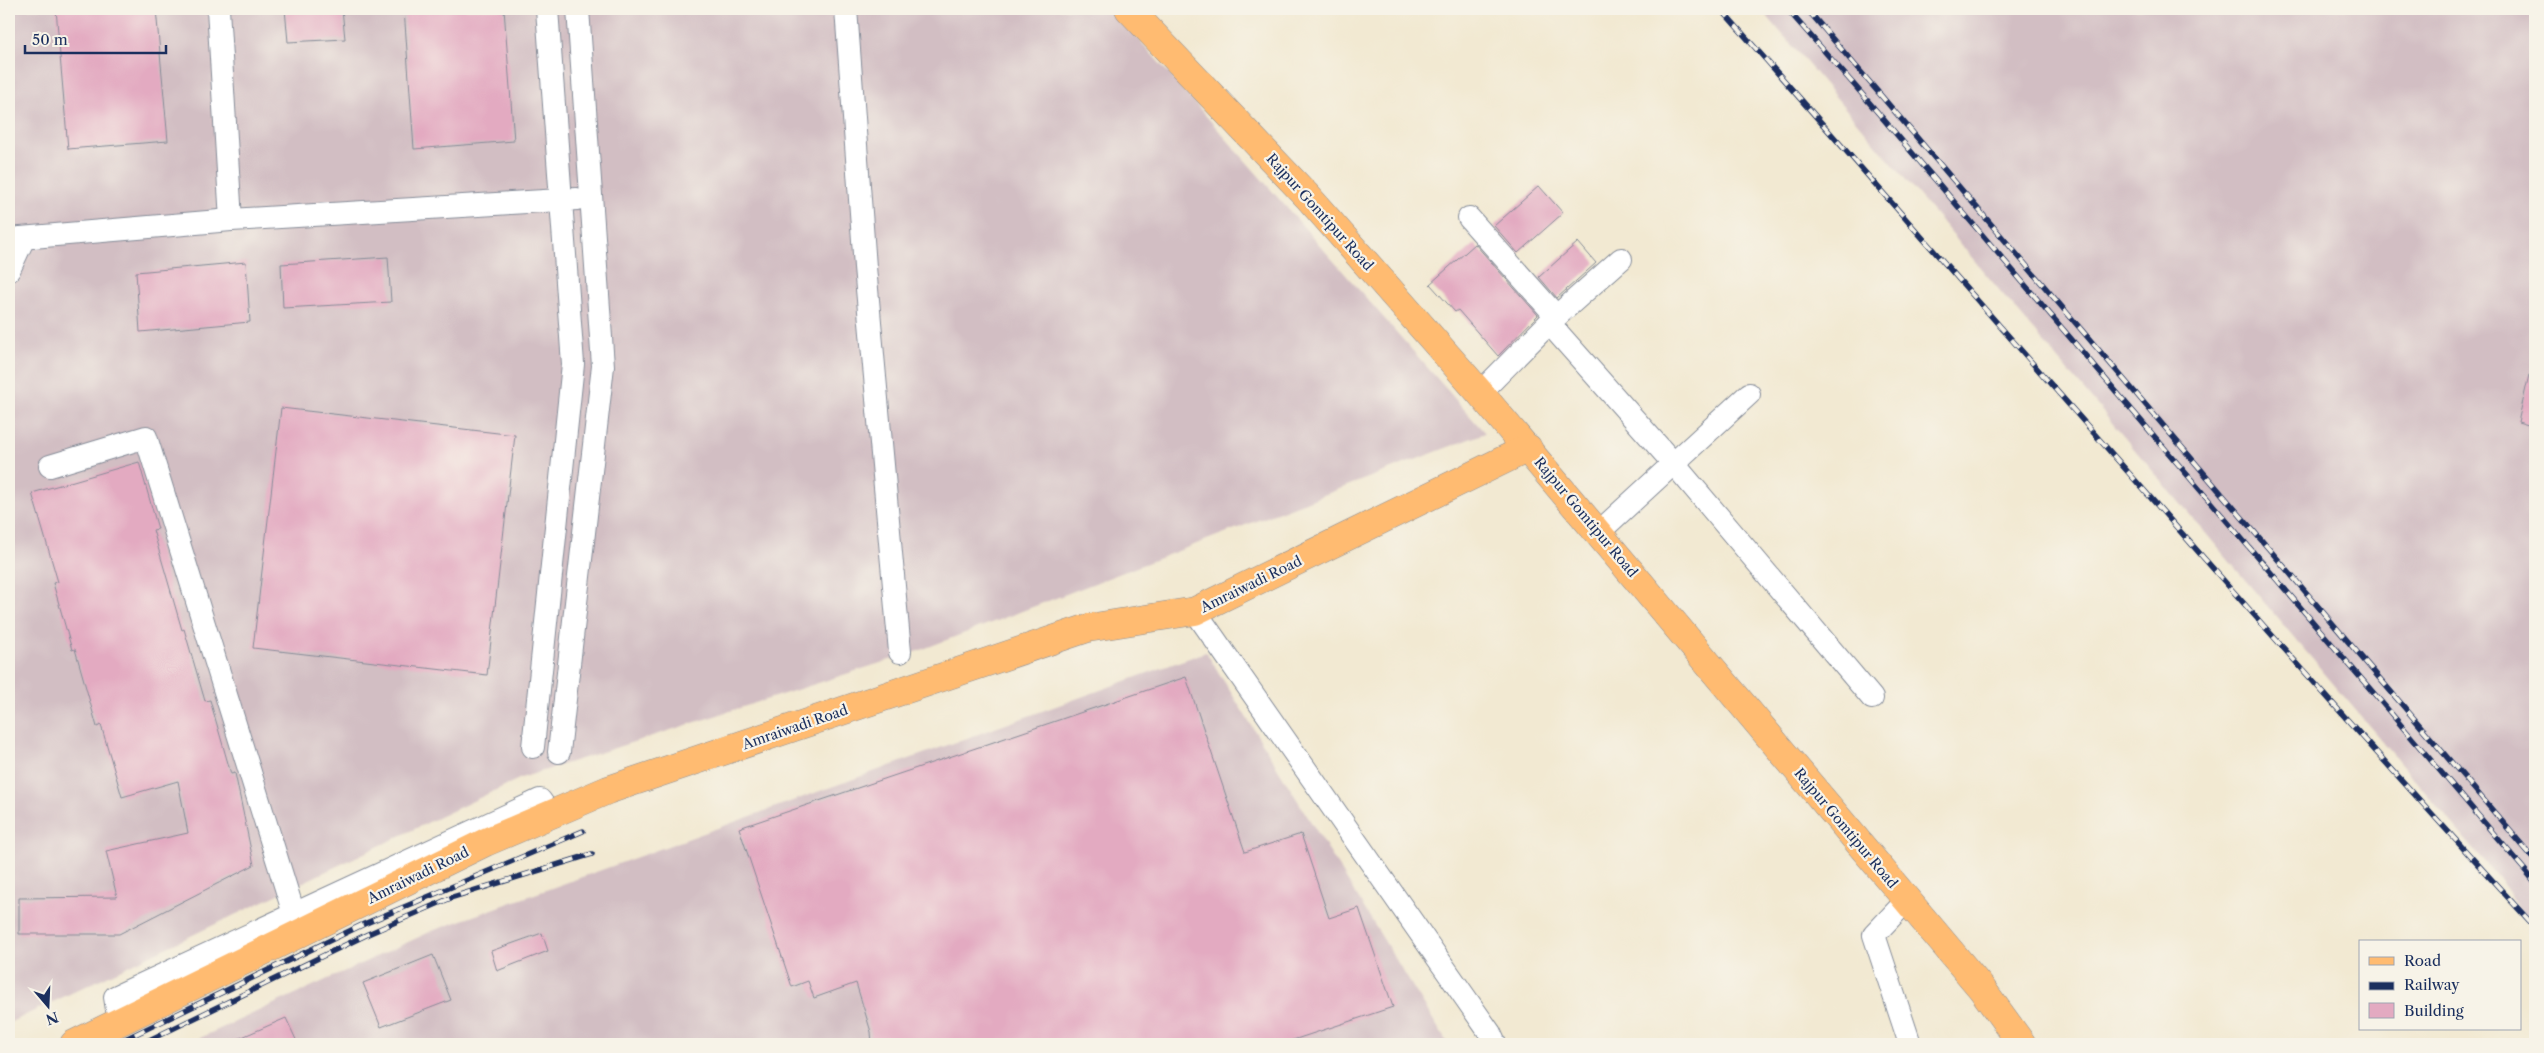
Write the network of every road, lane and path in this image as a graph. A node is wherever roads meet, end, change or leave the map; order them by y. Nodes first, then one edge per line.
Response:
1 (218, 9) edge
2 (547, 9) edge
3 (578, 9) edge
4 (846, 9) edge
5 (1129, 9) edge
6 (593, 198) junction
7 (562, 200) junction
8 (1469, 218) dead end
9 (231, 220) junction
10 (16, 238) edge
11 (1621, 259) dead end
12 (9, 270) edge
13 (1553, 320) junction
14 (1480, 393) junction
15 (1749, 394) dead end
16 (1528, 448) junction
17 (1674, 464) junction
18 (50, 466) dead end
19 (1599, 532) junction
20 (1195, 611) junction
21 (900, 652) dead end
22 (1872, 698) dead end
23 (536, 720) junction
24 (562, 725) junction
25 (532, 747) dead end
26 (559, 752) dead end
27 (550, 814) junction
28 (1907, 900) junction
29 (294, 914) junction
30 (119, 1022) junction
31 (74, 1044) edge
32 (1495, 1044) edge
33 (1910, 1044) edge
34 (2022, 1044) edge

1 - 9 street
2 - 7 street
3 - 6 street
4 - 21 street
5 - 14 main road, Rajpur Gomtipur Road
6 - 7 street
6 - 24 street
7 - 9 street
7 - 23 street
8 - 13 street
9 - 10 street
10 - 12 street
11 - 13 street
13 - 14 street
13 - 17 street
14 - 16 main road, Rajpur Gomtipur Road
15 - 17 street
16 - 19 main road, Rajpur Gomtipur Road
16 - 20 main road, Amraiwadi Road
17 - 19 street
17 - 22 street
18 - 29 street
19 - 28 main road, Rajpur Gomtipur Road
20 - 27 main road, Amraiwadi Road
20 - 32 street
23 - 24 street
23 - 25 street
24 - 26 street
27 - 29 street
27 - 30 main road, Amraiwadi Road
28 - 33 street
28 - 34 main road, Rajpur Gomtipur Road
29 - 30 street
30 - 31 main road, Amraiwadi Road

